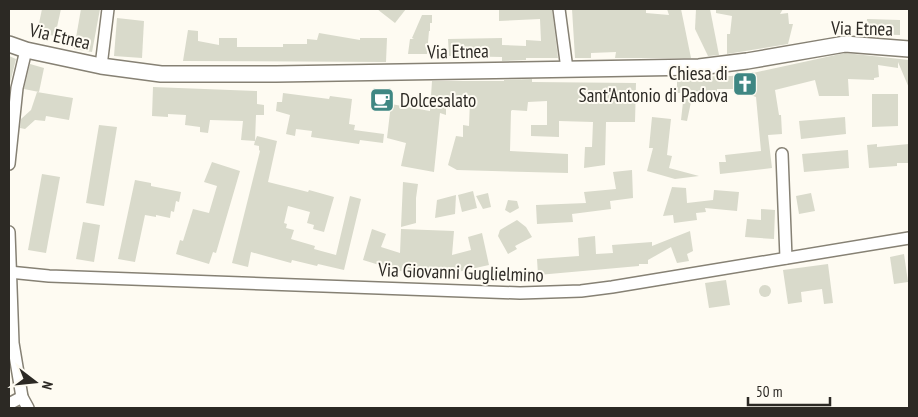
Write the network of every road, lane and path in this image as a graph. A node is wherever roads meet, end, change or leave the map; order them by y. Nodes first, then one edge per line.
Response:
1 (108, 9) edge
2 (559, 9) edge
3 (9, 44) edge
4 (909, 49) edge
5 (26, 50) junction
6 (101, 66) junction
7 (567, 70) junction
8 (782, 154) dead end
9 (9, 164) edge
10 (9, 232) edge
11 (909, 238) edge
12 (9, 242) edge
13 (786, 258) junction
14 (10, 272) edge
15 (22, 397) junction
16 (9, 404) edge
17 (28, 408) edge

1 - 6 street
2 - 7 street
3 - 5 main road, Via Etnea
4 - 7 main road, Via Etnea
5 - 6 main road, Via Etnea
5 - 9 street
6 - 7 main road, Via Etnea
8 - 13 street
10 - 12 street
11 - 13 street, Via Giovanni Guglielmino
12 - 14 street
13 - 14 street, Via Giovanni Guglielmino
14 - 15 street
15 - 16 street
15 - 17 street

